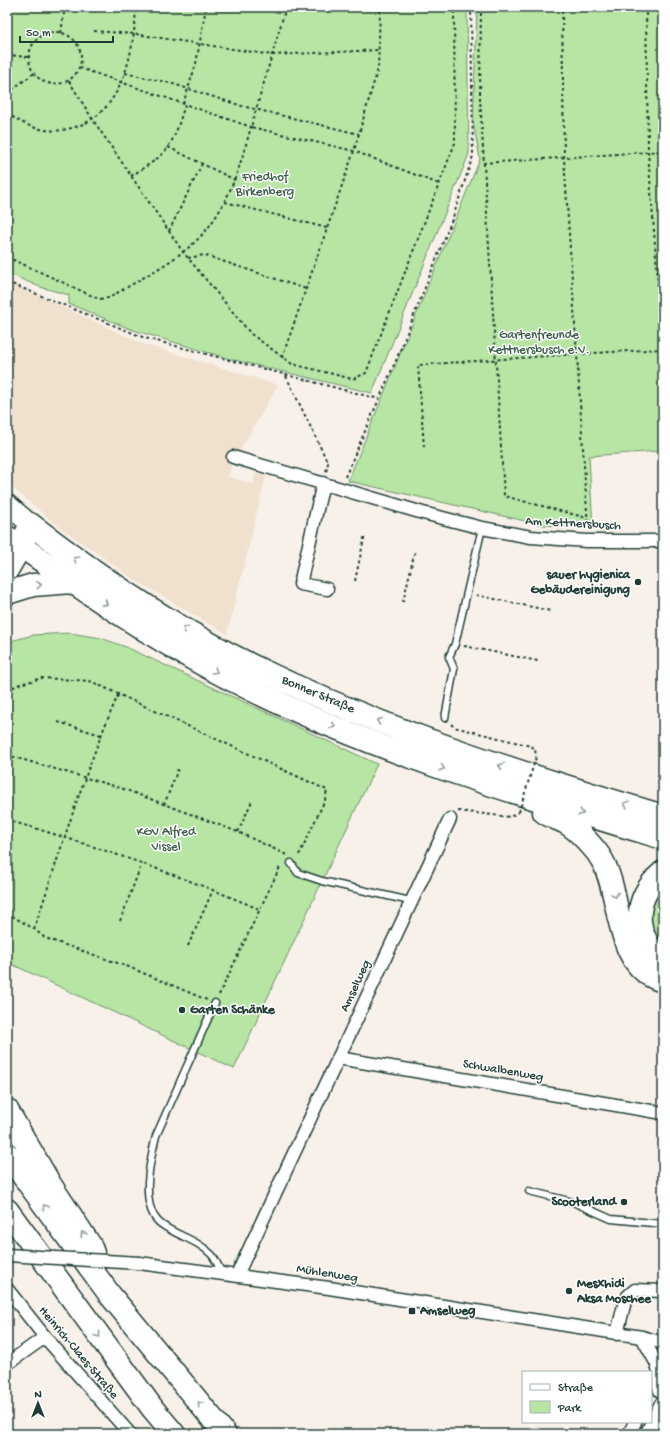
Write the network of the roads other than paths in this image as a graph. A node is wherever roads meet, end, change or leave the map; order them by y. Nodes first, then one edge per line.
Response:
1 (233, 457) dead end
2 (323, 483) junction
3 (19, 515) edge
4 (482, 528) junction
5 (12, 539) edge
6 (663, 541) edge
7 (7, 570) edge
8 (72, 582) junction
9 (327, 589) dead end
10 (7, 593) edge
11 (445, 718) road end
12 (525, 805) junction
13 (663, 816) edge
14 (450, 819) road end
15 (663, 838) edge
16 (291, 863) road end
17 (663, 872) edge
18 (410, 901) junction
19 (663, 961) edge
20 (663, 981) edge
21 (215, 1003) road end
22 (338, 1058) junction
23 (7, 1110) edge
24 (663, 1113) edge
25 (7, 1154) edge
26 (529, 1191) dead end
27 (7, 1210) edge
28 (663, 1224) edge
29 (7, 1255) edge
30 (222, 1274) junction
31 (237, 1275) junction
32 (7, 1289) edge
33 (663, 1291) edge
34 (110, 1295) junction
35 (617, 1334) junction
36 (663, 1335) edge
37 (45, 1337) junction
38 (642, 1337) junction
39 (663, 1343) edge
40 (7, 1364) edge
41 (660, 1385) edge
42 (663, 1407) edge
43 (634, 1423) edge
44 (130, 1434) edge
45 (174, 1434) edge
46 (225, 1434) edge
47 (629, 1434) edge
48 (650, 1434) edge

1 - 2 street, Am Kettnersbusch
2 - 4 street, Am Kettnersbusch
2 - 9 street
3 - 5 highway
13 -> 3 highway, Bonner Straße
4 - 6 street, Am Kettnersbusch
4 - 11 lane
5 - 7 highway
5 - 8 highway, Bonner Straße
10 -> 8 highway
8 -> 12 highway, Bonner Straße
12 -> 15 highway, Bonner Straße
12 -> 20 highway
14 - 18 street, Amselweg
16 - 18 lane
17 - 19 highway
18 - 22 street, Amselweg
21 - 30 lane
22 - 24 street, Schwalbenweg
22 - 31 street, Amselweg
34 -> 23 highway
34 -> 25 highway
26 - 28 lane
27 -> 45 highway
29 - 30 street, Mühlenweg, bridge
30 - 31 street, Mühlenweg
31 - 35 street, Mühlenweg
32 - 37 street, Heinrich-Claes-Straße
33 - 35 street
46 -> 34 highway
35 - 38 street, Mühlenweg
36 - 38 street, Mühlenweg
37 - 40 street
37 - 44 street, Heinrich-Claes-Straße
38 - 39 street, Mühlenweg
38 - 41 street
42 - 48 main road
43 - 47 street

